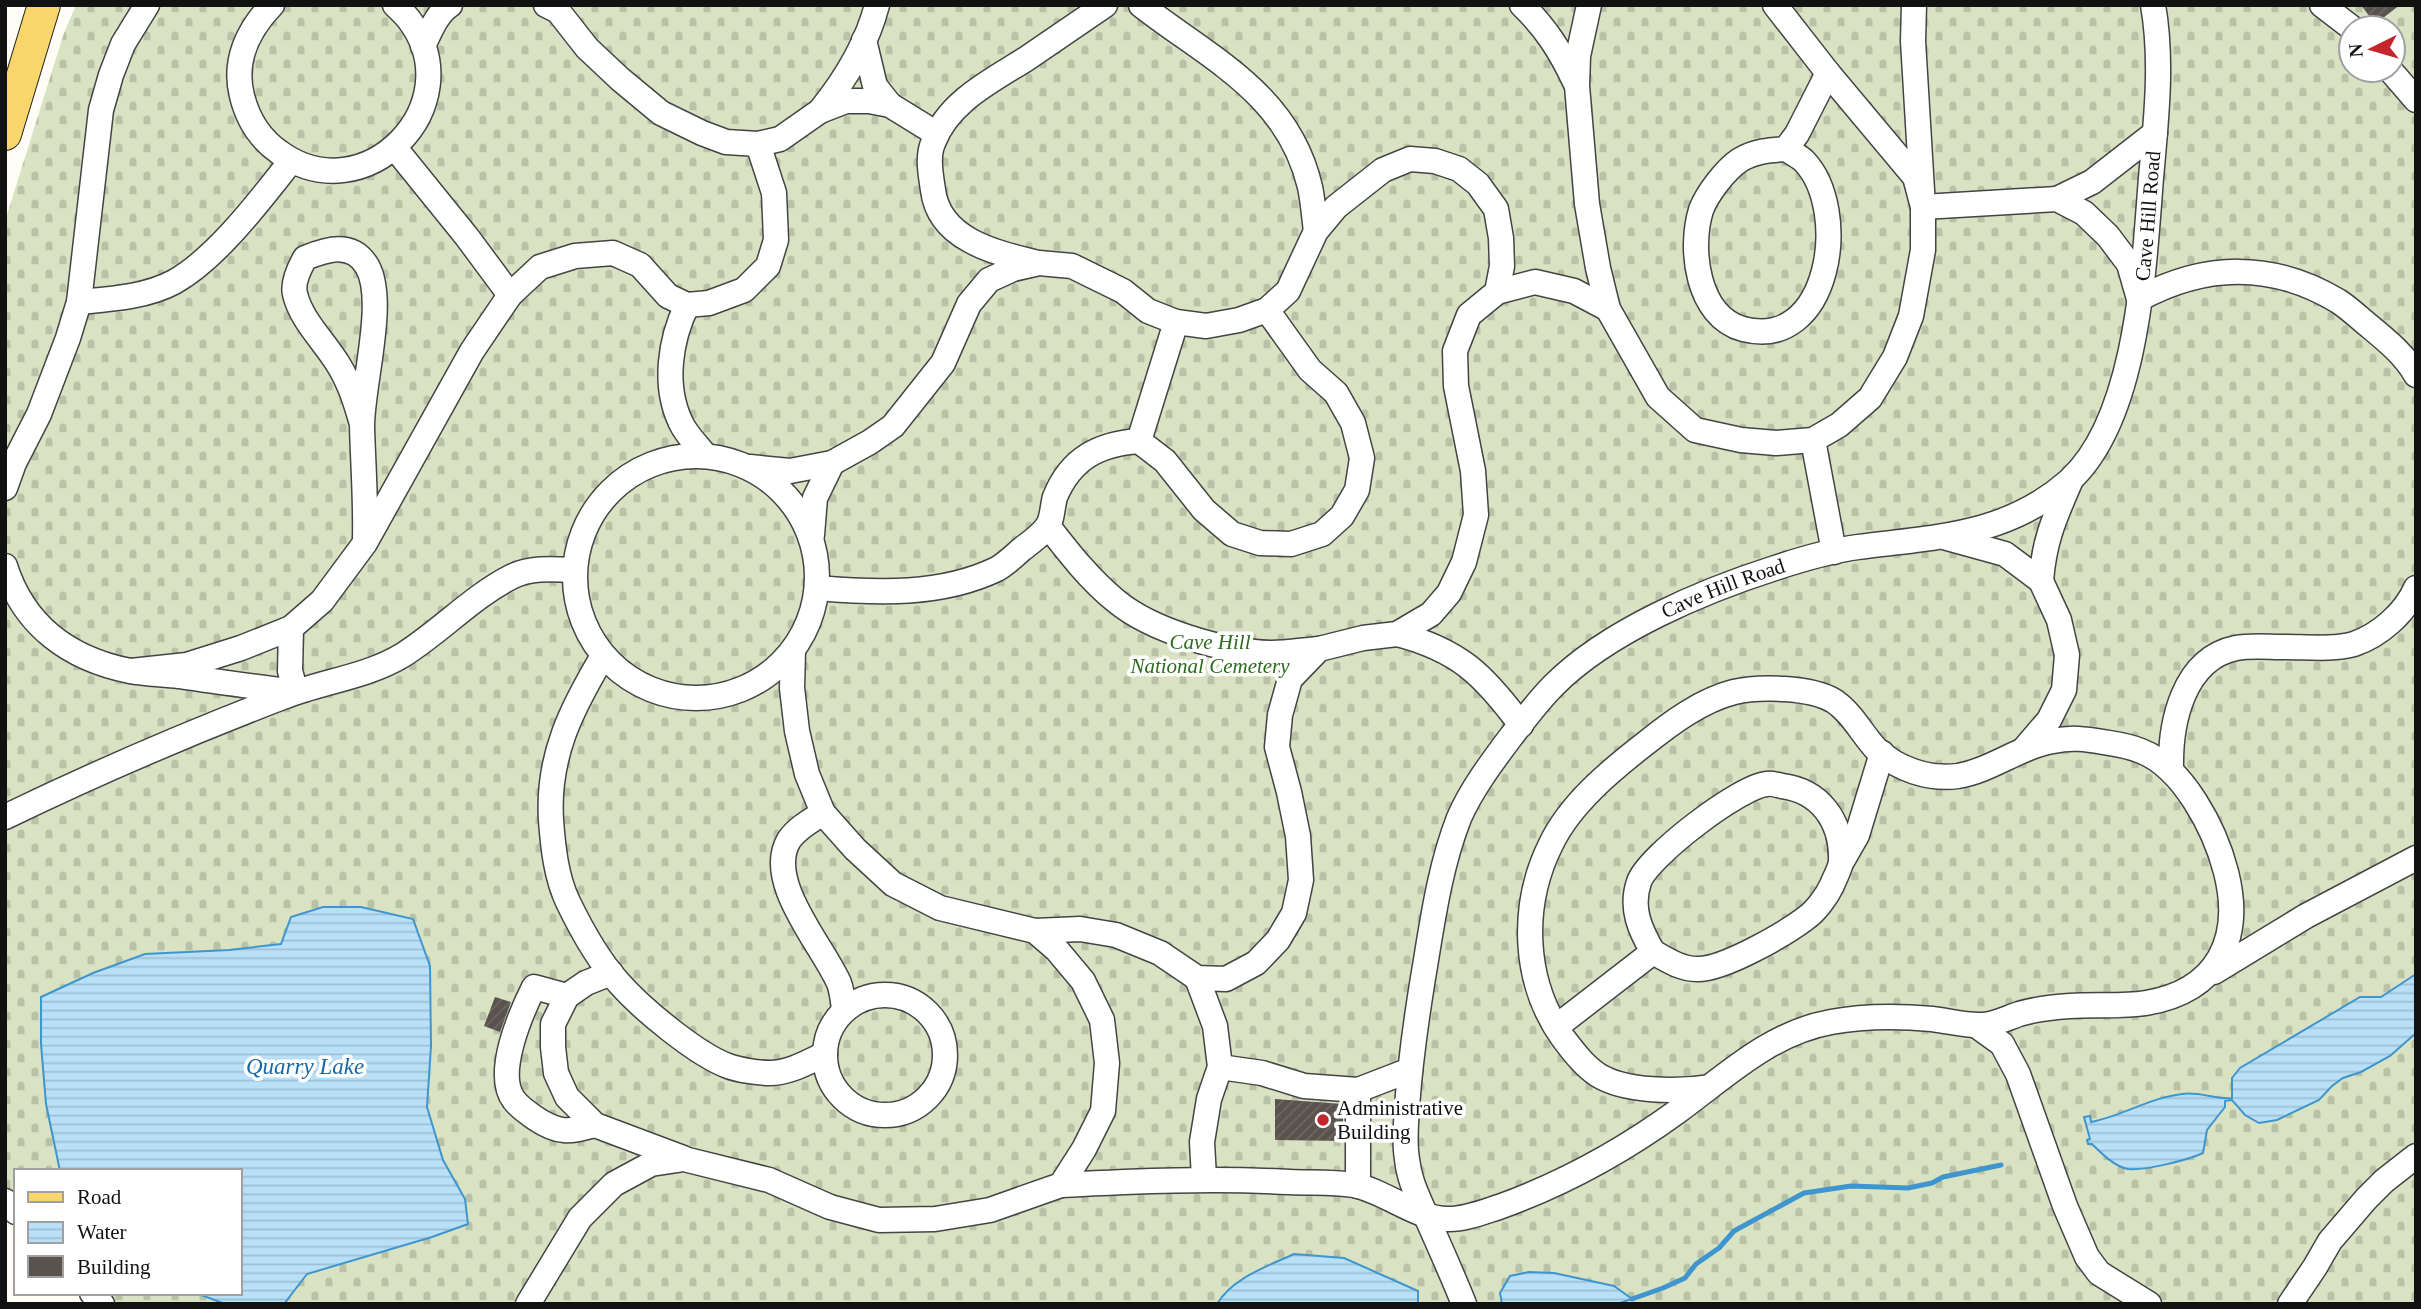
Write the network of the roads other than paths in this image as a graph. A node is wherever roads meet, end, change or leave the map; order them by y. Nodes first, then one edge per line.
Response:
1 (44, 5) edge
2 (147, 5) edge
3 (272, 5) edge
4 (395, 5) edge
5 (450, 5) edge
6 (877, 5) edge
7 (1105, 5) edge
8 (1141, 5) edge
9 (1522, 5) edge
10 (1589, 5) edge
11 (1775, 5) edge
12 (1914, 5) edge
13 (2153, 5) edge
14 (2322, 5) edge
15 (553, 7) edge
16 (2337, 16) edge
17 (864, 40) junction
18 (423, 46) junction
19 (1828, 73) junction
20 (2402, 84) edge
21 (1577, 86) junction
22 (2416, 100) edge
23 (890, 104) junction
24 (820, 111) junction
25 (2155, 133) junction
26 (5, 134) edge
27 (937, 134) junction
28 (758, 144) junction
29 (395, 148) junction
30 (1786, 149) junction
31 (291, 161) junction
32 (2057, 199) junction
33 (1923, 207) junction
34 (1316, 230) junction
35 (1039, 263) junction
36 (1497, 292) junction
37 (510, 295) junction
38 (2139, 299) junction
39 (79, 302) junction
40 (687, 305) junction
41 (1608, 309) junction
42 (1267, 310) junction
43 (1176, 322) junction
44 (2416, 375) edge
45 (362, 424) junction
46 (1813, 440) junction
47 (1139, 441) junction
48 (704, 454) junction
49 (832, 463) junction
50 (750, 467) junction
51 (2071, 480) junction
52 (5, 488) edge
53 (1048, 526) junction
54 (1946, 537) junction
55 (812, 539) junction
56 (365, 543) junction
57 (1833, 552) junction
58 (5, 566) edge
59 (574, 570) junction
60 (2041, 581) junction
61 (817, 588) junction
62 (2416, 588) edge
63 (290, 628) junction
64 (1397, 634) junction
65 (1319, 649) junction
66 (793, 650) junction
67 (603, 656) junction
68 (131, 671) junction
69 (296, 692) junction
70 (1521, 725) junction
71 (2025, 748) junction
72 (1882, 753) junction
73 (2171, 769) junction
74 (823, 813) junction
75 (5, 817) edge
76 (2416, 858) edge
77 (1841, 863) junction
78 (1035, 931) junction
79 (1653, 952) junction
80 (611, 973) junction
81 (2210, 974) junction
82 (1197, 978) junction
83 (567, 996) junction
84 (845, 1009) junction
85 (1977, 1026) junction
86 (1556, 1027) junction
87 (825, 1054) junction
88 (1220, 1067) junction
89 (1410, 1070) junction
90 (1710, 1087) junction
91 (1358, 1090) junction
92 (595, 1125) junction
93 (2416, 1156) edge
94 (684, 1159) junction
95 (1203, 1178) junction
96 (1061, 1185) junction
97 (1358, 1186) junction
98 (1425, 1214) junction
99 (528, 1304) edge
100 (1464, 1304) edge
101 (2149, 1304) edge
102 (2290, 1304) edge

1 - 26 main road
2 - 39 street
3 - 31 street
4 - 18 street
5 - 18 street
6 - 17 street
7 - 27 street
8 - 34 street
9 - 21 street
10 - 21 street
11 - 19 street
12 - 33 street
13 - 25 street, Cave Hill Road
14 - 16 street
15 - 28 street
17 - 23 street
17 - 24 street
18 - 29 street
19 - 30 street
19 - 33 street
20 - 22 street
21 - 41 street
23 - 24 street
23 - 27 street
24 - 28 street
25 - 32 street
25 - 38 street, Cave Hill Road
27 - 35 street
28 - 40 street
29 - 31 street
29 - 37 street
30 - 30 street
31 - 39 street
32 - 33 street
32 - 38 street
33 - 46 street
34 - 36 street
34 - 42 street
35 - 43 street
35 - 49 street
36 - 41 street
36 - 64 street
37 - 40 street
37 - 56 street
38 - 44 street
38 - 51 street, Cave Hill Road
39 - 52 street
40 - 48 street
41 - 46 street
42 - 43 street
42 - 47 street
43 - 47 street
45 - 45 street
45 - 56 street
46 - 57 street
47 - 53 street
48 - 50 street
48 - 59 street
49 - 50 street
49 - 55 street
50 - 55 street
51 - 54 street, Cave Hill Road
51 - 60 street
53 - 61 street
53 - 65 street
54 - 57 street, Cave Hill Road
54 - 60 street
55 - 61 street
56 - 63 street
57 - 70 street, Cave Hill Road
58 - 68 street
59 - 67 street
59 - 69 street
60 - 71 street
61 - 66 street
62 - 73 street
63 - 68 street
63 - 69 street
64 - 65 street
64 - 70 street
65 - 82 street
66 - 67 street
66 - 74 street
67 - 80 street
68 - 69 street
69 - 75 street
70 - 89 street, Cave Hill Road
71 - 72 street
71 - 73 street
72 - 77 street
72 - 86 street
73 - 81 street
74 - 78 street
74 - 84 street
76 - 81 street
77 - 79 street
77 - 79 street
78 - 82 street
78 - 96 street
79 - 86 street
80 - 83 street
80 - 87 street
81 - 85 street
82 - 88 street
83 - 92 street
83 - 92 street
84 - 87 street
84 - 87 street
85 - 90 street
85 - 101 street
86 - 90 street
88 - 91 street
88 - 95 street
89 - 91 street
89 - 98 street, Cave Hill Road
90 - 98 street
91 - 97 street
92 - 94 street
93 - 102 street
94 - 96 street
94 - 99 street
95 - 96 street
95 - 97 street
97 - 98 street
98 - 100 street, Cave Hill Road

